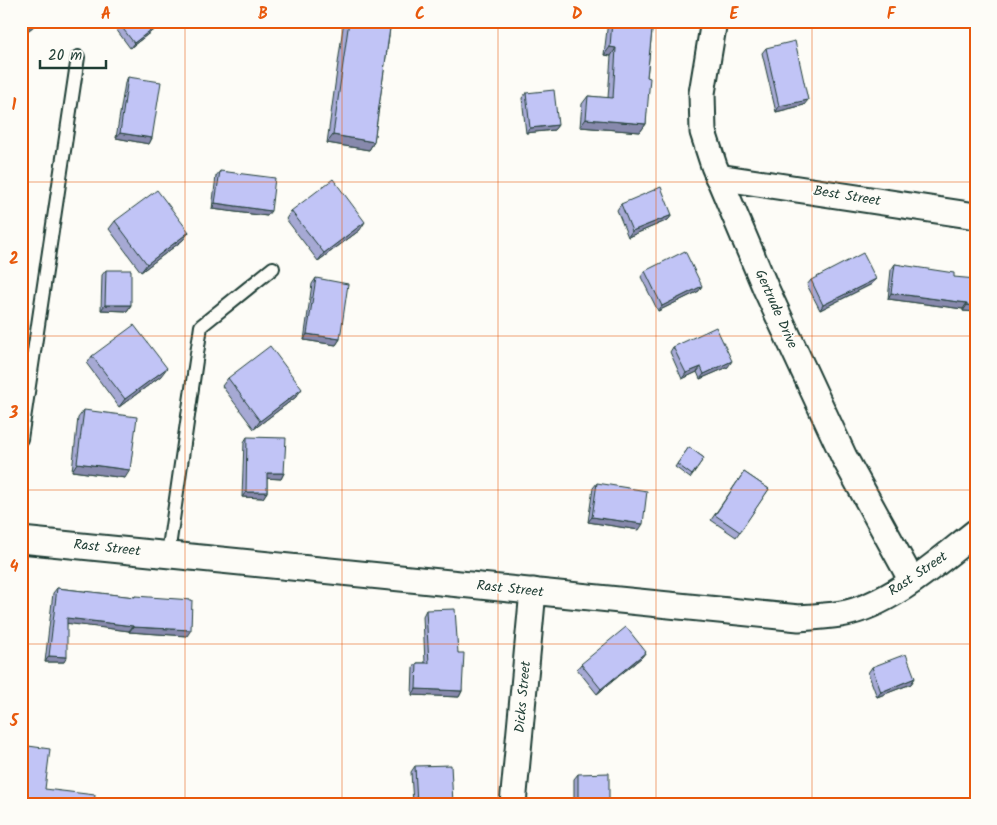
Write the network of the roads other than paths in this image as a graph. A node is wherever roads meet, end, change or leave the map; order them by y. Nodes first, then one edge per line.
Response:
1 (714, 21) edge
2 (78, 58) dead end
3 (718, 177) junction
4 (976, 216) edge
5 (273, 268) dead end
6 (21, 439) edge
7 (976, 532) edge
8 (21, 540) edge
9 (168, 554) junction
10 (912, 581) junction
11 (533, 591) junction
12 (513, 804) edge

1 - 3 street, Gertrude Drive
2 - 6 lane
3 - 4 street, Best Street
3 - 10 street, Gertrude Drive
5 - 9 lane
7 - 10 street, Rast Street
8 - 9 street, Rast Street
9 - 11 street, Rast Street
10 - 11 street, Rast Street
11 - 12 street, Dicks Street

